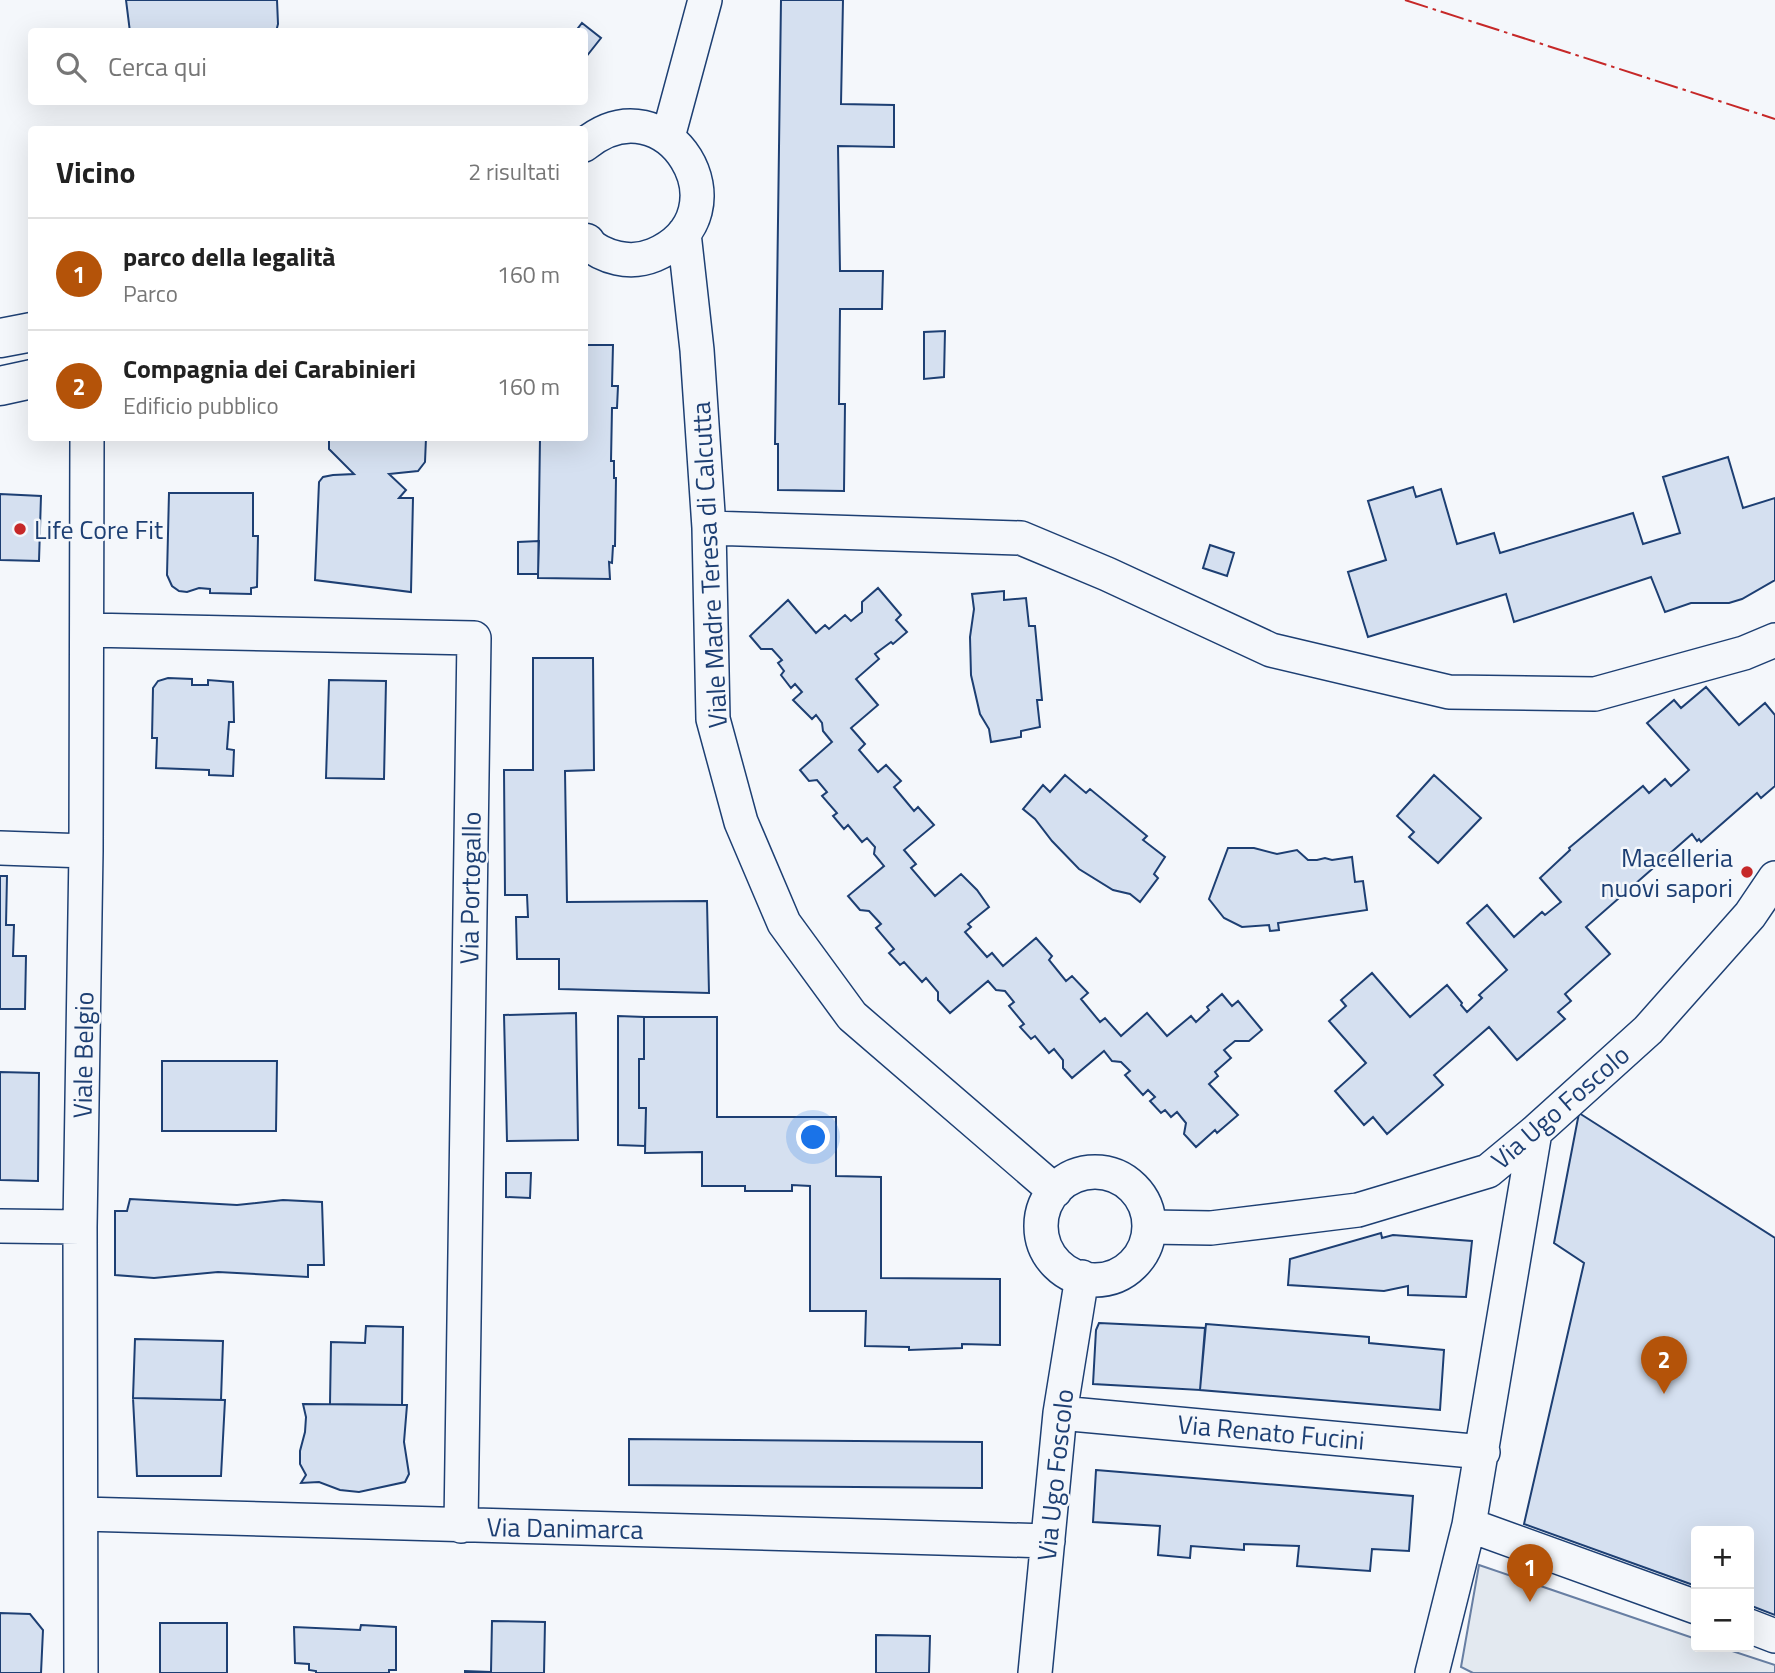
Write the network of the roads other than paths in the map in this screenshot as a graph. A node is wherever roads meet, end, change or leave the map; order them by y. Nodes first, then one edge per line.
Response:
1 (705, 0) edge
2 (668, 138) junction
3 (588, 142) edge
4 (684, 233) junction
5 (588, 245) edge
6 (28, 333) edge
7 (0, 338) edge
8 (28, 380) edge
9 (0, 386) edge
10 (87, 441) edge
11 (709, 528) junction
12 (87, 630) junction
13 (1775, 640) edge
14 (0, 848) edge
15 (86, 850) junction
16 (1775, 878) edge
17 (1535, 1132) junction
18 (1055, 1191) junction
19 (0, 1226) edge
20 (80, 1227) junction
21 (1150, 1227) junction
22 (1082, 1277) junction
23 (1060, 1413) junction
24 (1483, 1452) junction
25 (82, 1514) junction
26 (1469, 1525) junction
27 (461, 1526) junction
28 (1048, 1541) junction
29 (1691, 1605) edge
30 (1754, 1628) edge
31 (1775, 1636) edge
32 (81, 1673) edge
33 (1035, 1673) edge
34 (1433, 1673) edge

1 - 2 street
2 - 3 street
2 - 4 street
4 - 5 street
4 - 11 street, Viale Madre Teresa di Calcutta
6 - 7 street
8 - 9 street
10 - 12 street, Viale Belgio
11 - 13 street
11 - 18 street, Viale Madre Teresa di Calcutta
12 - 15 street, Viale Belgio
12 - 27 street, Via Portogallo
14 - 15 street
15 - 20 street, Viale Belgio
16 - 17 street, Via Ugo Foscolo
17 - 21 street, Via Ugo Foscolo
17 - 24 street
18 - 21 street
18 - 22 street
19 - 20 street
20 - 25 street, Viale Belgio
21 - 22 street
22 - 23 street, Via Ugo Foscolo
23 - 24 street, Via Renato Fucini
23 - 28 street, Via Ugo Foscolo
24 - 26 street
25 - 27 street, Via Danimarca
25 - 32 street, Viale Belgio
26 - 29 street
26 - 34 street
27 - 28 street, Via Danimarca
28 - 33 street, Via Ugo Foscolo
30 - 31 street

